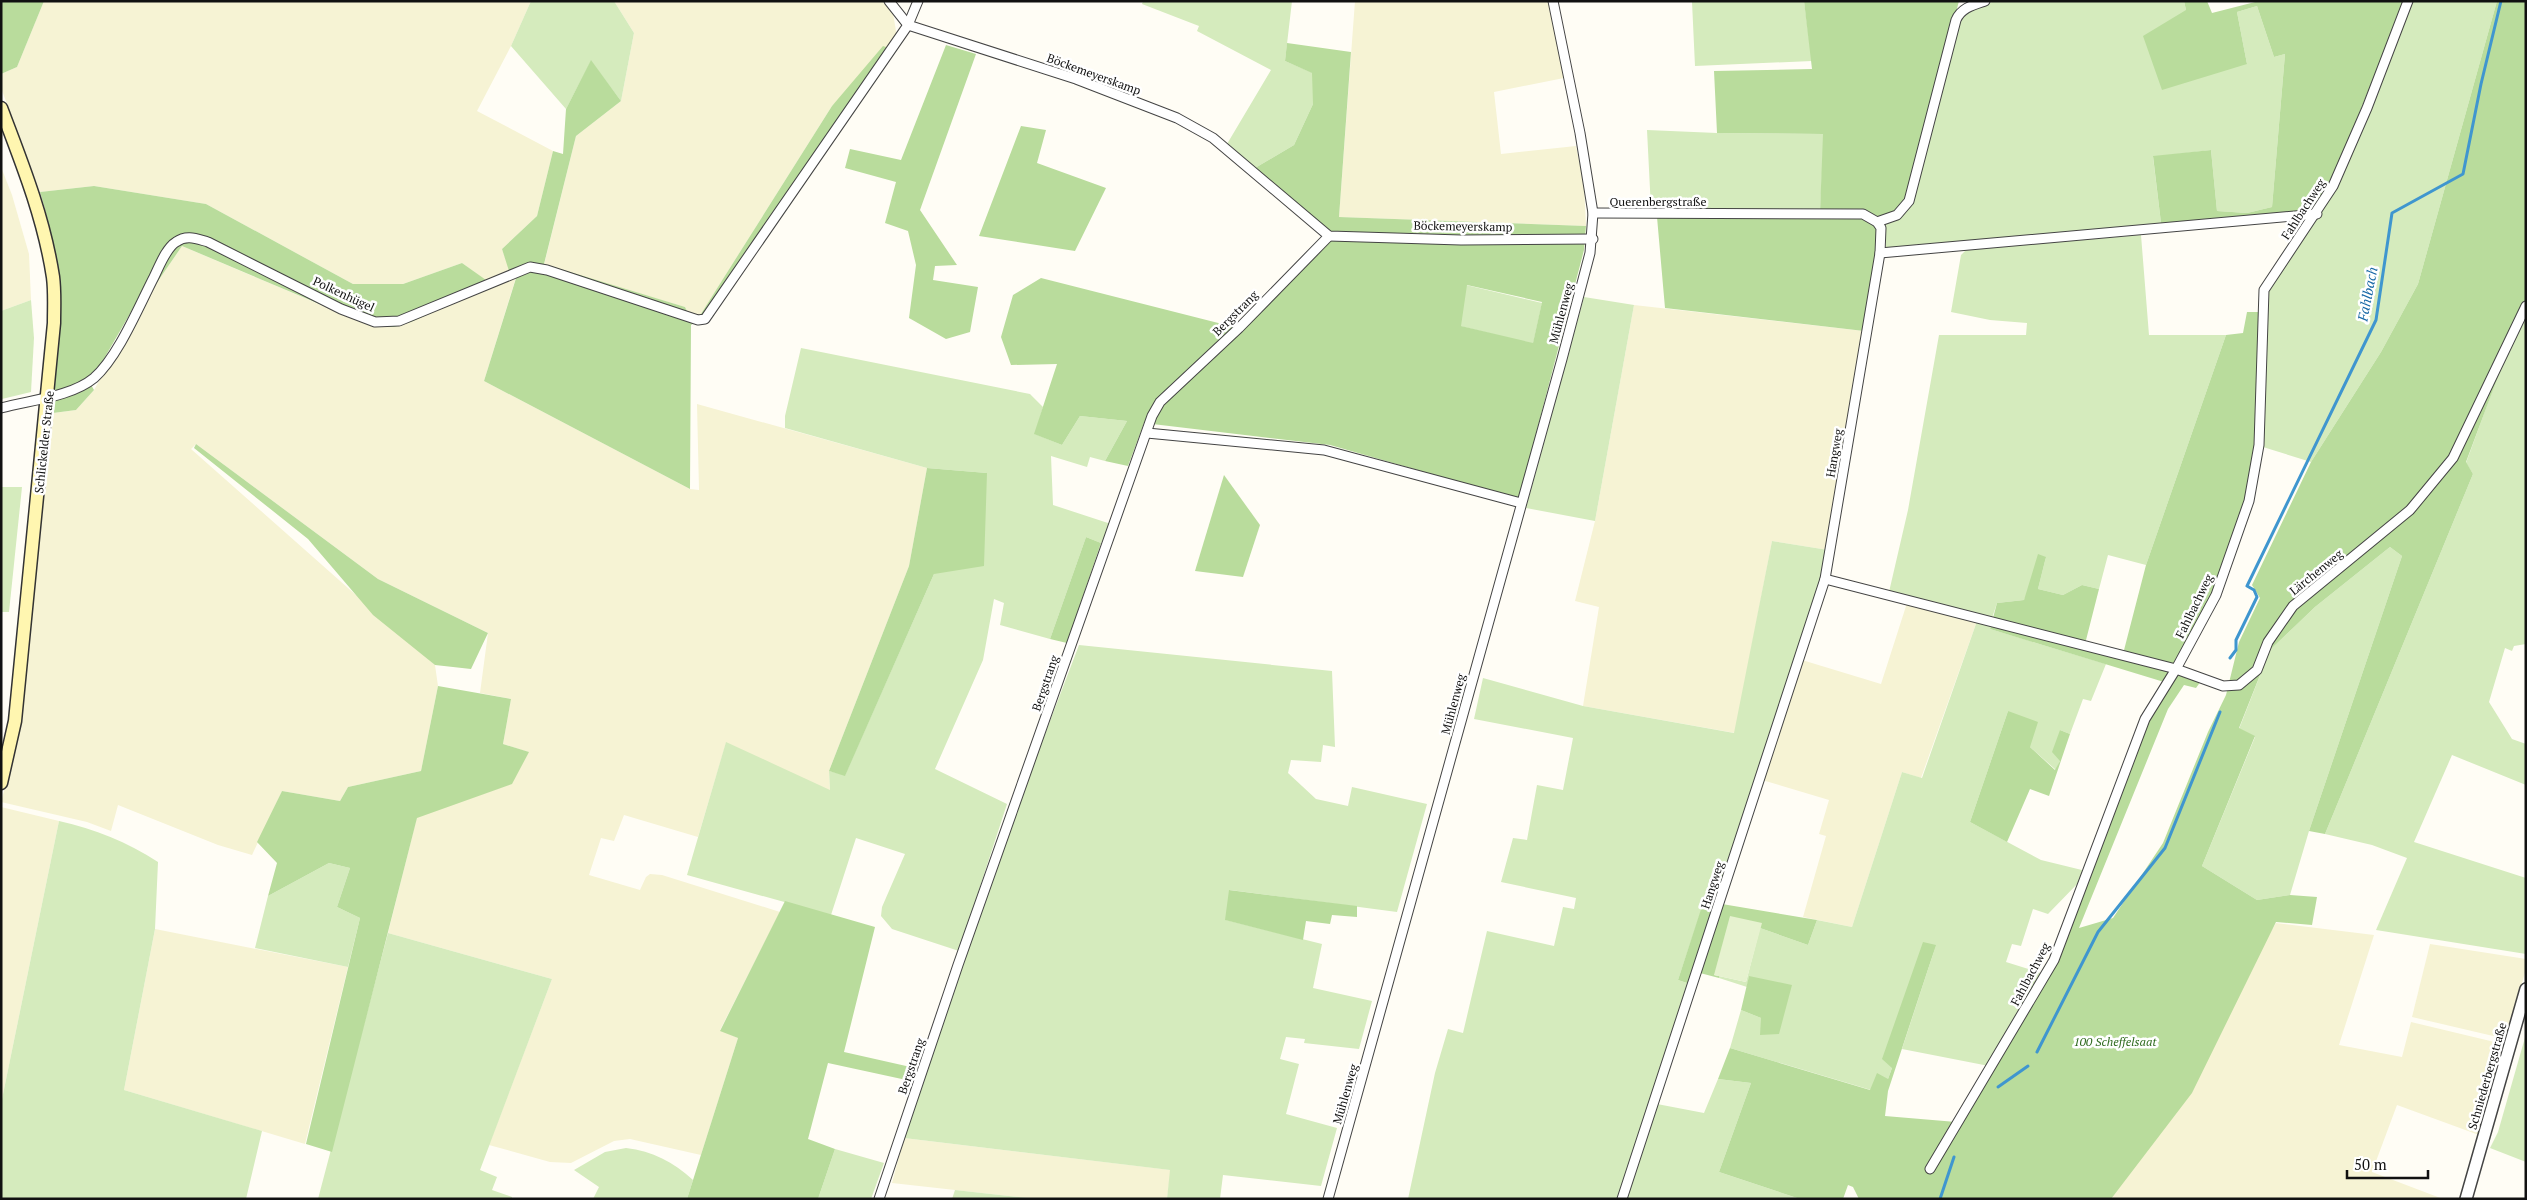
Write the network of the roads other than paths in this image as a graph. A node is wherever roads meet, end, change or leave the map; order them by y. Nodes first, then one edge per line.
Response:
1 (888, 1) edge
2 (918, 1) edge
3 (1553, 1) edge
4 (1985, 1) edge
5 (2408, 1) edge
6 (908, 25) junction
7 (1, 108) edge
8 (1593, 214) junction
9 (2316, 214) junction
10 (1878, 222) junction
11 (1330, 236) junction
12 (1592, 239) junction
13 (1880, 253) junction
14 (2526, 306) edge
15 (49, 398) junction
16 (1, 408) edge
17 (1147, 433) junction
18 (1521, 503) junction
19 (1826, 579) junction
20 (2176, 669) junction
21 (1, 782) edge
22 (2526, 989) edge
23 (1930, 1169) dead end
24 (879, 1199) edge
25 (1328, 1199) edge
26 (1622, 1199) edge
27 (2466, 1199) edge

1 - 6 street
2 - 6 street
3 - 8 street, Querenbergstraße
4 - 10 street
5 - 9 street, Fahlbachweg
6 - 11 street, Böckemeyerskamp
6 - 15 street, Polkenhügel
7 - 15 main road, Schlickelder Straße
8 - 10 street, Querenbergstraße
8 - 12 street, Mühlenweg
9 - 13 street
9 - 20 street, Fahlbachweg
10 - 13 street
11 - 12 street, Böckemeyerskamp
11 - 17 street, Bergstrang
12 - 18 street, Mühlenweg
13 - 19 street, Hangweg
14 - 20 street, Lärchenweg
15 - 16 street, Polkenhügel
15 - 21 main road, Schlickelder Straße
17 - 18 street
17 - 24 street, Bergstrang
18 - 25 street, Mühlenweg
19 - 20 street, Lärchenweg
19 - 26 street, Hangweg
20 - 23 street, Fahlbachweg
22 - 27 street, Schniederbergstraße

